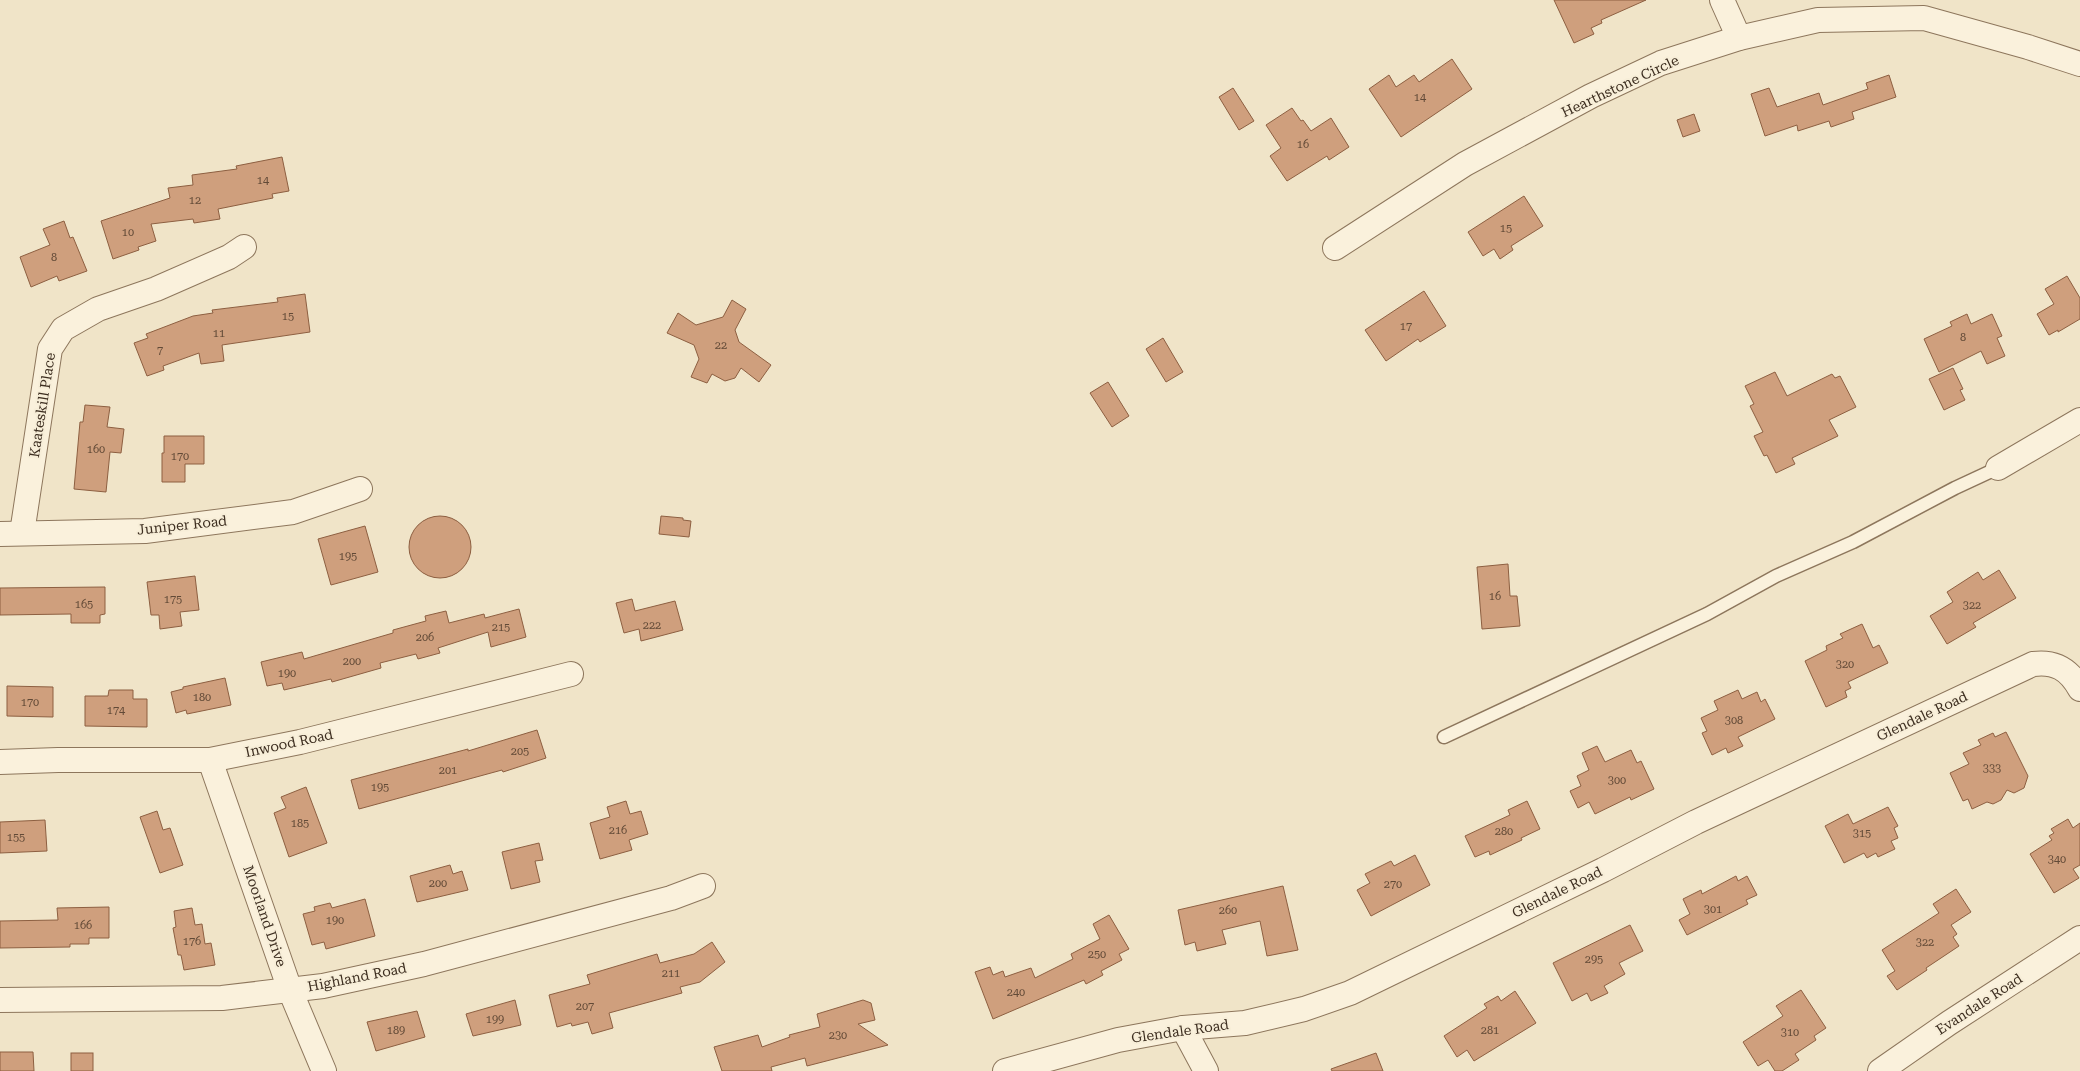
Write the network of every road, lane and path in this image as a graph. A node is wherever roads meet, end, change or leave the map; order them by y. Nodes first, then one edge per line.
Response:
1 (1722, 0) edge
2 (1739, 38) junction
3 (2080, 64) edge
4 (244, 246) dead end
5 (1335, 248) dead end
6 (2080, 420) edge
7 (1998, 468) joint
8 (360, 489) dead end
9 (11, 534) edge
10 (571, 674) dead end
11 (2080, 688) edge
12 (1444, 737) dead end
13 (210, 760) junction
14 (0, 762) edge
15 (704, 886) dead end
16 (2080, 938) edge
17 (290, 990) junction
18 (0, 1000) edge
19 (1183, 1028) junction
20 (324, 1071) edge
21 (1005, 1071) edge
22 (1206, 1071) edge
23 (1880, 1071) edge

1 - 2 street
2 - 3 street, Hearthstone Circle
2 - 5 street, Hearthstone Circle
4 - 9 street, Kaateskill Place
6 - 7 street
7 - 12 lane
8 - 9 street, Juniper Road
10 - 13 street, Inwood Road
11 - 19 street, Glendale Road
13 - 14 street, Inwood Road
13 - 17 street, Moorland Drive
15 - 17 street, Highland Road
16 - 23 street, Evandale Road
17 - 18 street, Highland Road
17 - 20 street, Moorland Drive
19 - 21 street, Glendale Road
19 - 22 street

